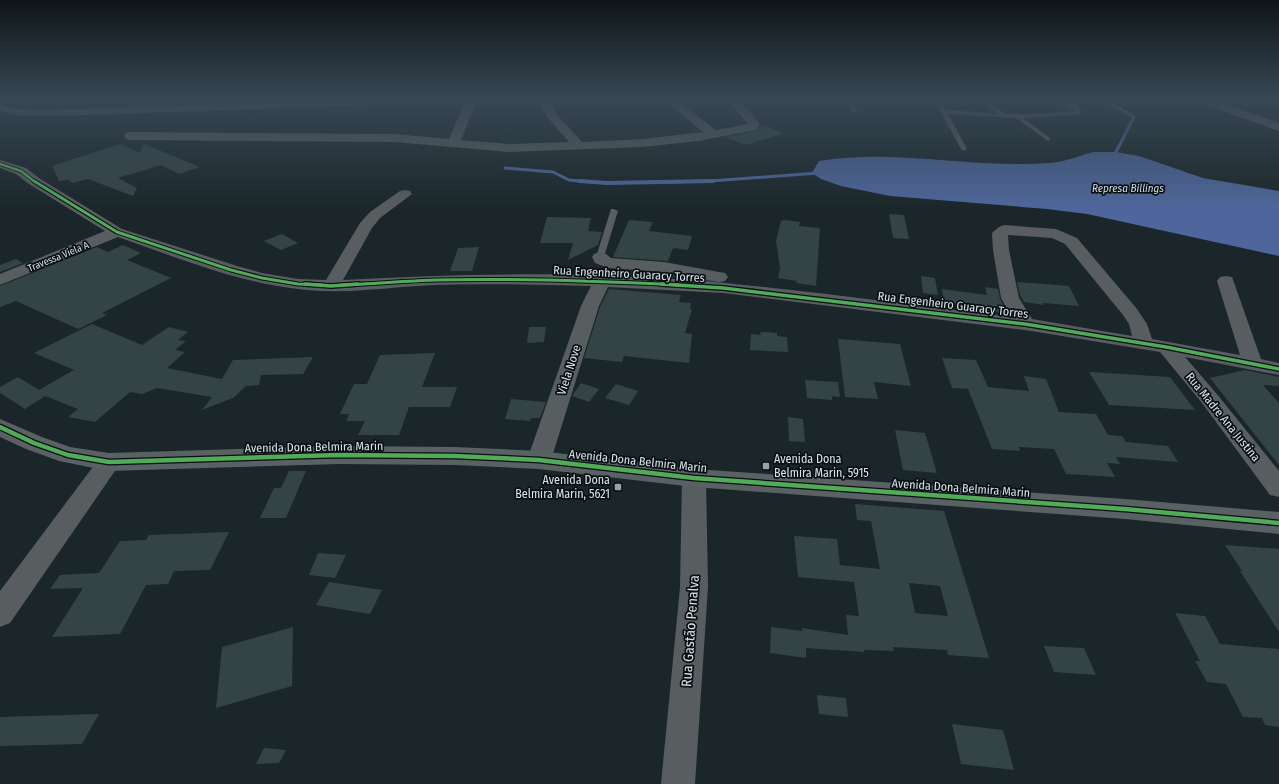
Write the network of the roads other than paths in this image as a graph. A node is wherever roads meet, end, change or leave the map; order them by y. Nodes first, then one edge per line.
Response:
1 (130, 136) dead end
2 (457, 136) edge
3 (570, 136) edge
4 (701, 136) edge
5 (957, 136) edge
6 (1043, 136) edge
7 (1048, 139) dead end
8 (454, 143) junction
9 (579, 146) junction
10 (964, 149) dead end
11 (0, 164) edge
12 (405, 194) dead end
13 (614, 211) dead end
14 (117, 232) junction
15 (600, 258) joint
16 (0, 280) edge
17 (602, 281) junction
18 (1226, 281) dead end
19 (331, 286) junction
20 (751, 292) junction
21 (1025, 324) junction
22 (1144, 343) junction
23 (1166, 347) junction
24 (1252, 363) junction
25 (1279, 369) edge
26 (0, 427) edge
27 (539, 460) junction
28 (109, 462) junction
29 (694, 478) junction
30 (1279, 488) edge
31 (1279, 523) edge
32 (0, 614) edge
33 (678, 784) edge

1 - 8 street
2 - 8 street
3 - 9 street
4 - 9 street
5 - 10 lane
6 - 7 lane
8 - 9 street
11 - 14 street, Rua Engenheiro Guaracy Torres
12 - 19 street
13 - 15 lane
14 - 16 street, Travessa Viela A
14 - 19 street, Rua Engenheiro Guaracy Torres
15 - 20 street
17 - 19 street, Rua Engenheiro Guaracy Torres
17 - 20 street, Rua Engenheiro Guaracy Torres
17 - 27 street, Viela Nove
18 - 24 street
20 - 21 street, Rua Engenheiro Guaracy Torres
21 - 22 street, Rua Engenheiro Guaracy Torres
21 - 22 street
22 - 23 street, Rua Engenheiro Guaracy Torres
23 - 24 street, Rua Engenheiro Guaracy Torres
23 - 30 street, Rua Madre Ana Justina
24 - 25 street, Rua Engenheiro Guaracy Torres
26 - 28 main road, Avenida Dona Belmira Marin
27 - 28 main road, Avenida Dona Belmira Marin
27 - 29 main road, Avenida Dona Belmira Marin
28 - 32 street
29 - 31 main road, Avenida Dona Belmira Marin
29 - 33 street, Rua Gastão Penalva

